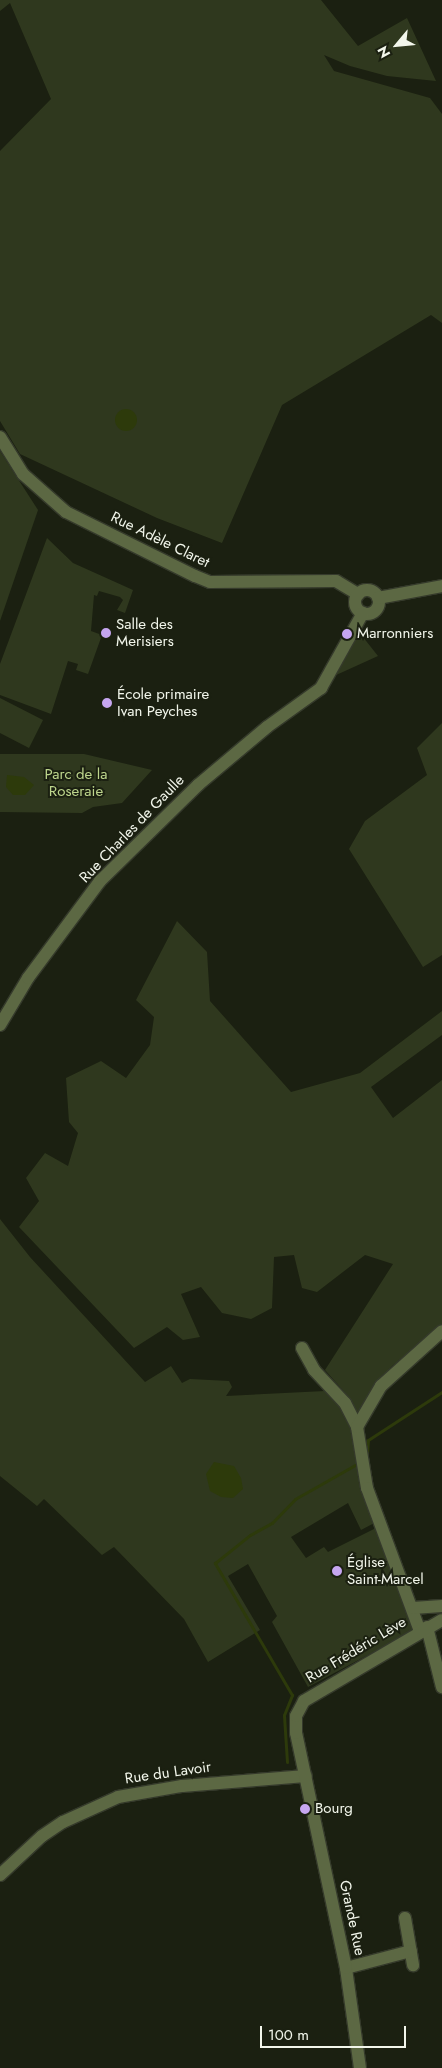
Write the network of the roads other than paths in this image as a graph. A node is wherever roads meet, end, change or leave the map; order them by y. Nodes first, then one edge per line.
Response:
1 (0, 437) edge
2 (442, 586) edge
3 (358, 594) junction
4 (378, 598) junction
5 (363, 613) junction
6 (0, 1025) edge
7 (442, 1331) edge
8 (302, 1348) dead end
9 (357, 1427) junction
10 (442, 1606) edge
11 (413, 1608) junction
12 (442, 1620) edge
13 (424, 1629) junction
14 (442, 1687) edge
15 (306, 1776) junction
16 (0, 1875) edge
17 (405, 1918) dead end
18 (411, 1951) junction
19 (413, 1965) dead end
20 (346, 1968) junction
21 (360, 2068) edge

1 - 3 street, Rue Adèle Claret
2 - 4 street
3 - 4 street
3 - 5 street
4 - 5 street
5 - 6 street, Rue Charles de Gaulle
7 - 9 street
8 - 9 street
9 - 11 street
10 - 11 street
11 - 13 street
12 - 13 street, Rue Frédéric Lève
13 - 14 street
13 - 15 street, Rue Frédéric Lève
15 - 16 street, Rue du Lavoir
15 - 20 street, Grande Rue
17 - 18 street
18 - 19 street
18 - 20 street
20 - 21 street, Grande Rue

